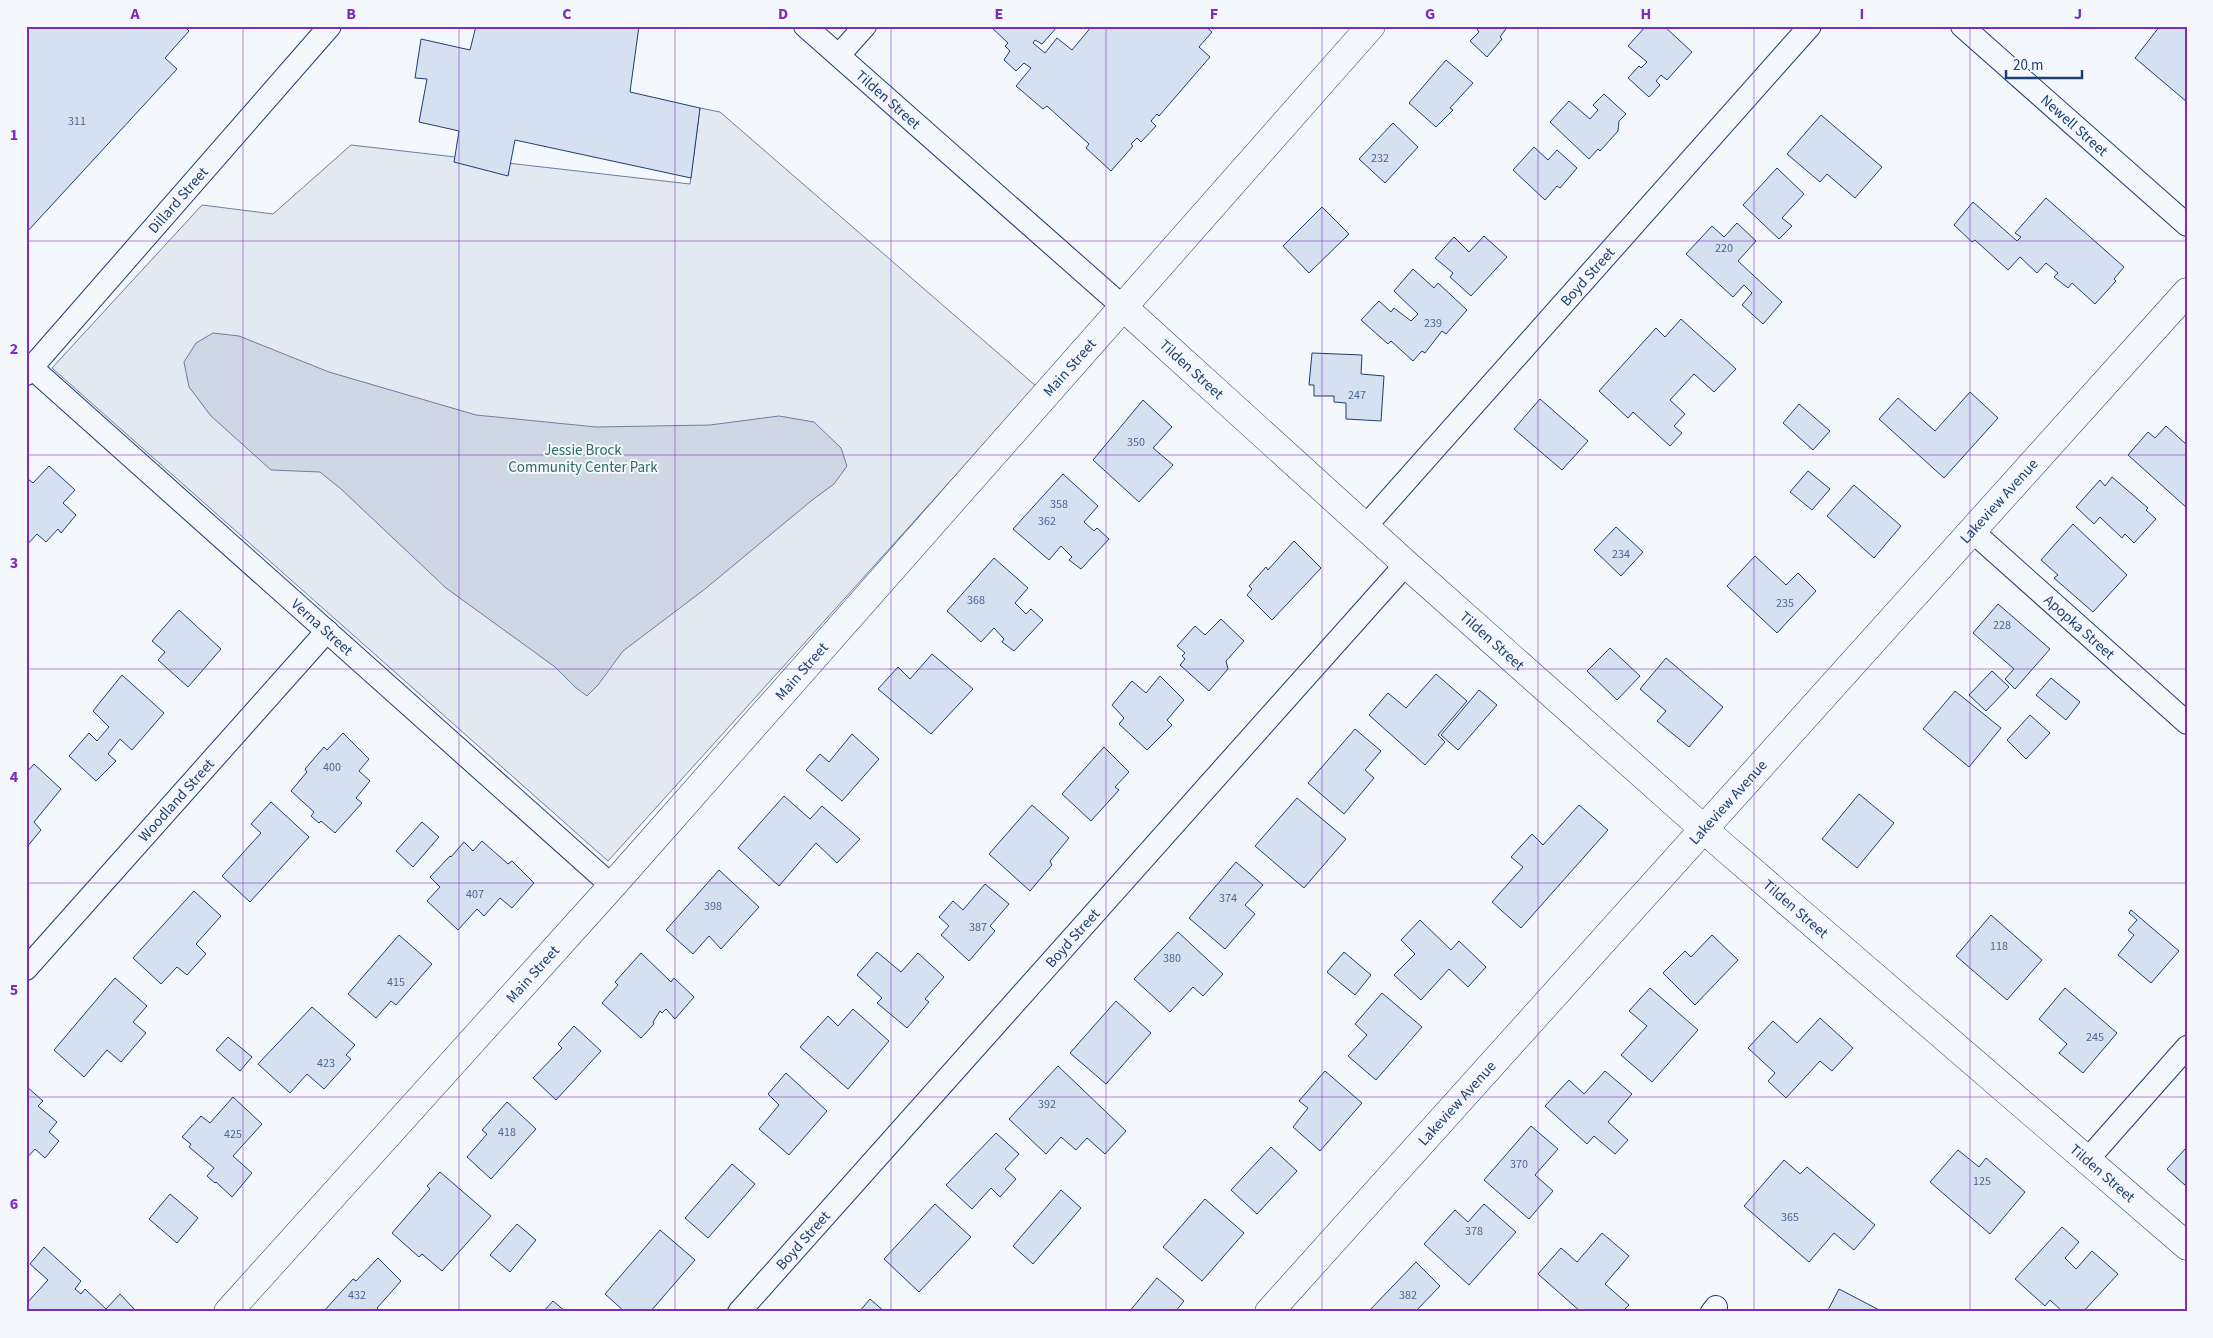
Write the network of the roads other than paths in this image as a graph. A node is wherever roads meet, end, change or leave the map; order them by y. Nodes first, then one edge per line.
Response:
1 (330, 26) edge
2 (806, 26) edge
3 (865, 26) edge
4 (1371, 26) edge
5 (1810, 26) edge
6 (1962, 26) edge
7 (839, 55) junction
8 (2187, 225) edge
9 (2187, 292) edge
10 (1122, 306) junction
11 (29, 371) edge
12 (1365, 527) junction
13 (1972, 531) junction
14 (1406, 564) junction
15 (327, 631) junction
16 (2187, 723) edge
17 (1706, 829) junction
18 (612, 886) junction
19 (26, 969) edge
20 (2187, 1047) edge
21 (2088, 1159) junction
22 (2187, 1246) edge
23 (228, 1312) edge
24 (740, 1312) edge
25 (1269, 1312) edge

1 - 11 street, Dillard Street
2 - 7 street, Tilden Street
3 - 7 street
4 - 10 street, Main Street
5 - 12 street, Boyd Street
6 - 8 street, Newell Street
7 - 10 street, Tilden Street
9 - 13 street, Lakeview Avenue
10 - 12 street, Tilden Street
10 - 18 street, Main Street
11 - 15 street, Verna Street
12 - 14 street, Tilden Street
13 - 16 street, Apopka Street
13 - 17 street, Lakeview Avenue
14 - 17 street, Tilden Street
14 - 24 street, Boyd Street
15 - 18 street, Verna Street
15 - 19 street, Woodland Street
17 - 21 street, Tilden Street
17 - 25 street, Lakeview Avenue
18 - 23 street, Main Street
20 - 21 street
21 - 22 street, Tilden Street

